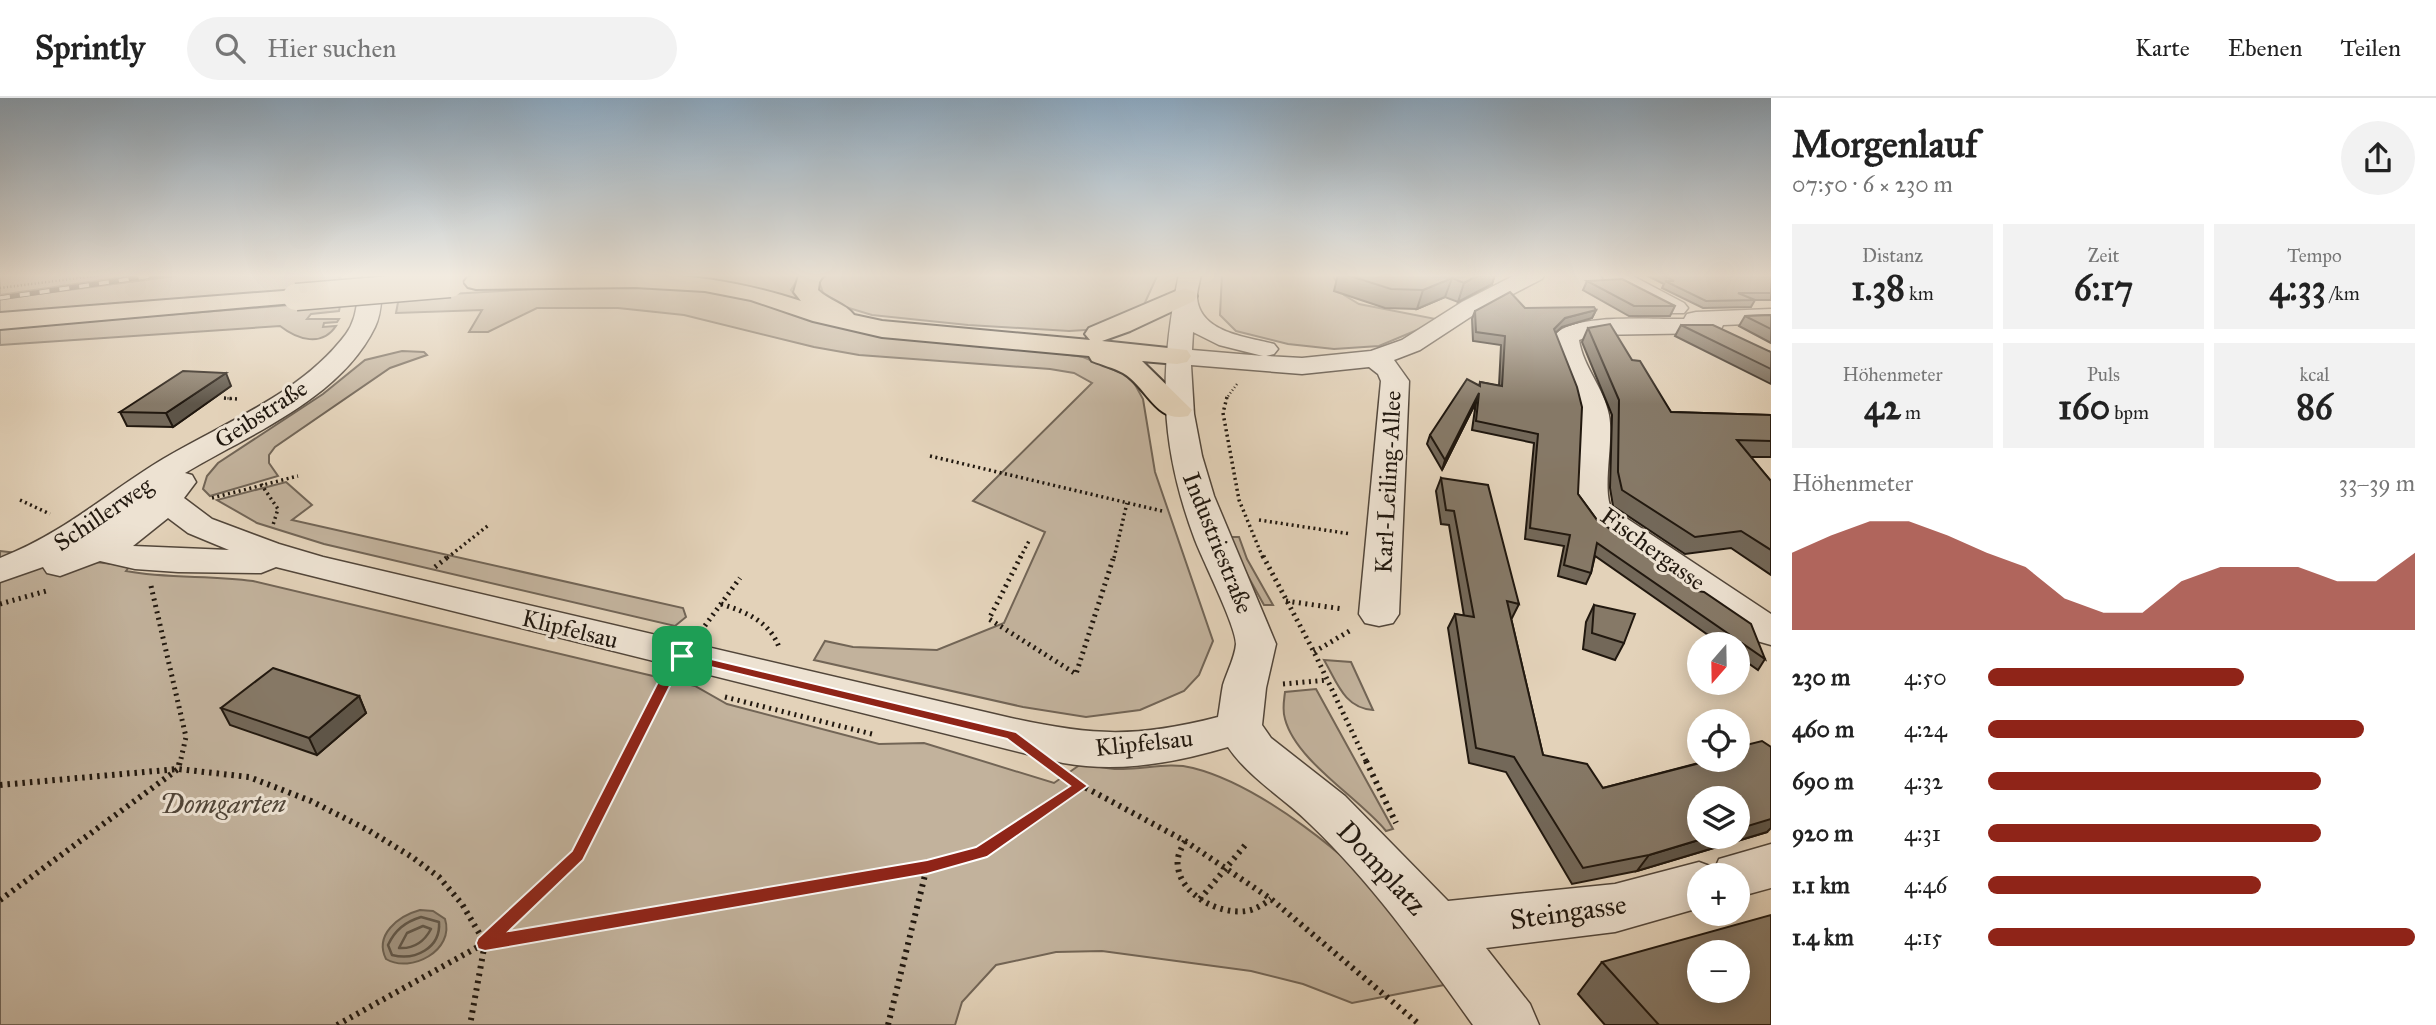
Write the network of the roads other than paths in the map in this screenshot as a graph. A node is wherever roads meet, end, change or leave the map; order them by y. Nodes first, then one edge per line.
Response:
1 (46, 317) edge
2 (367, 317) edge
3 (828, 317) edge
4 (849, 317) edge
5 (1139, 317) edge
6 (1182, 317) edge
7 (1194, 317) edge
8 (1454, 317) edge
9 (1694, 317) edge
10 (1765, 317) edge
11 (0, 321) edge
12 (1714, 328) junction
13 (1098, 334) junction
14 (1035, 341) junction
15 (1177, 349) junction
16 (1294, 356) junction
17 (1363, 359) junction
18 (1248, 373) junction
19 (1177, 410) junction
20 (204, 451) junction
21 (164, 499) junction
22 (128, 500) junction
23 (99, 550) junction
24 (313, 566) junction
25 (0, 571) edge
26 (0, 587) edge
27 (1379, 614) road end
28 (1771, 632) edge
29 (1239, 727) junction
30 (1771, 866) edge
31 (1750, 872) edge
32 (1687, 889) edge
33 (1435, 926) junction
34 (1508, 1025) edge

1 - 11 main road, bridge
2 - 20 street, Geibstraße
3 - 14 main road
4 - 13 main road
5 - 13 main road
6 - 15 street, Industriestraße
7 - 16 street
8 - 17 street, Karl-Leiling-Allee
9 - 12 street
10 - 12 street
12 - 28 street, Fischergasse
13 - 15 main road
14 - 15 main road
14 - 19 main road
15 - 16 street, Karl-Leiling-Allee
15 - 18 street, Karl-Leiling-Allee
15 - 19 street, Industriestraße
16 - 17 street, Karl-Leiling-Allee
17 - 18 street, Karl-Leiling-Allee
17 - 27 street, Karl-Leiling-Allee
18 - 19 street
19 - 29 street, Industriestraße
20 - 21 street, Geibstraße
20 - 22 street, Schillerweg
21 - 23 street, Geibstraße
21 - 24 street, Klipfelsau
22 - 23 street
22 - 25 street, Schillerweg
23 - 24 street, Klipfelsau
23 - 26 street, Schillerweg
24 - 29 street, Klipfelsau
29 - 33 street, Domplatz
30 - 31 street
32 - 33 street, Steingasse
33 - 34 street, Domplatz

